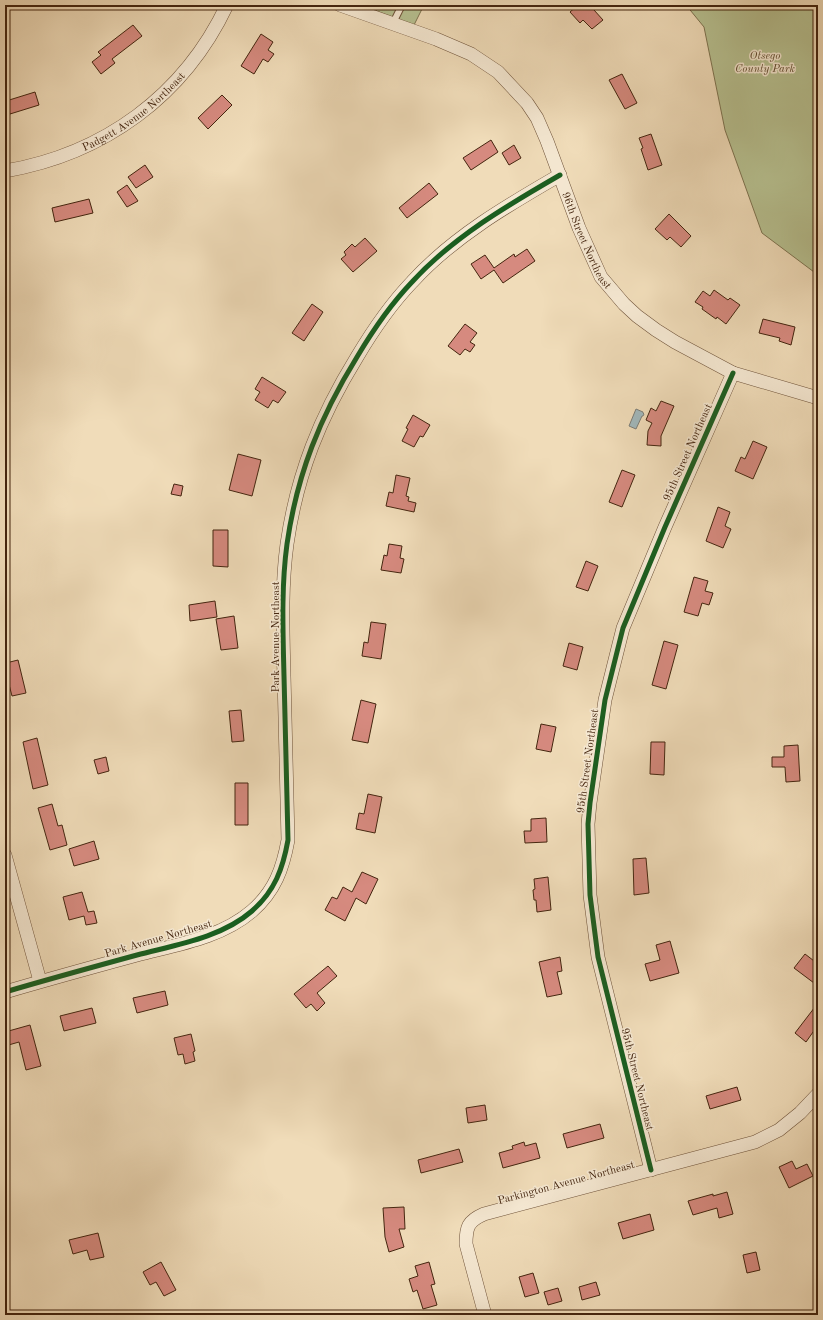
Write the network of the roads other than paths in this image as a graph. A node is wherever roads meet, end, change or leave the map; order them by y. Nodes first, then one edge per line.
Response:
1 (227, 5) edge
2 (340, 5) edge
3 (402, 5) edge
4 (393, 23) junction
5 (5, 171) edge
6 (560, 175) junction
7 (733, 373) junction
8 (818, 398) edge
9 (5, 855) edge
10 (40, 981) junction
11 (5, 992) edge
12 (818, 1094) edge
13 (651, 1170) junction
14 (484, 1315) edge

1 - 5 street, Padgett Avenue Northeast
2 - 4 street, 96th Street Northeast
3 - 4 lane
4 - 6 street, 96th Street Northeast
6 - 7 street, 96th Street Northeast
6 - 10 street, Park Avenue Northeast
7 - 8 street, 96th Street Northeast
7 - 13 street, 95th Street Northeast
9 - 10 street
10 - 11 street, Park Avenue Northeast
12 - 13 street, Parkington Avenue Northeast
13 - 14 street, Parkington Avenue Northeast

